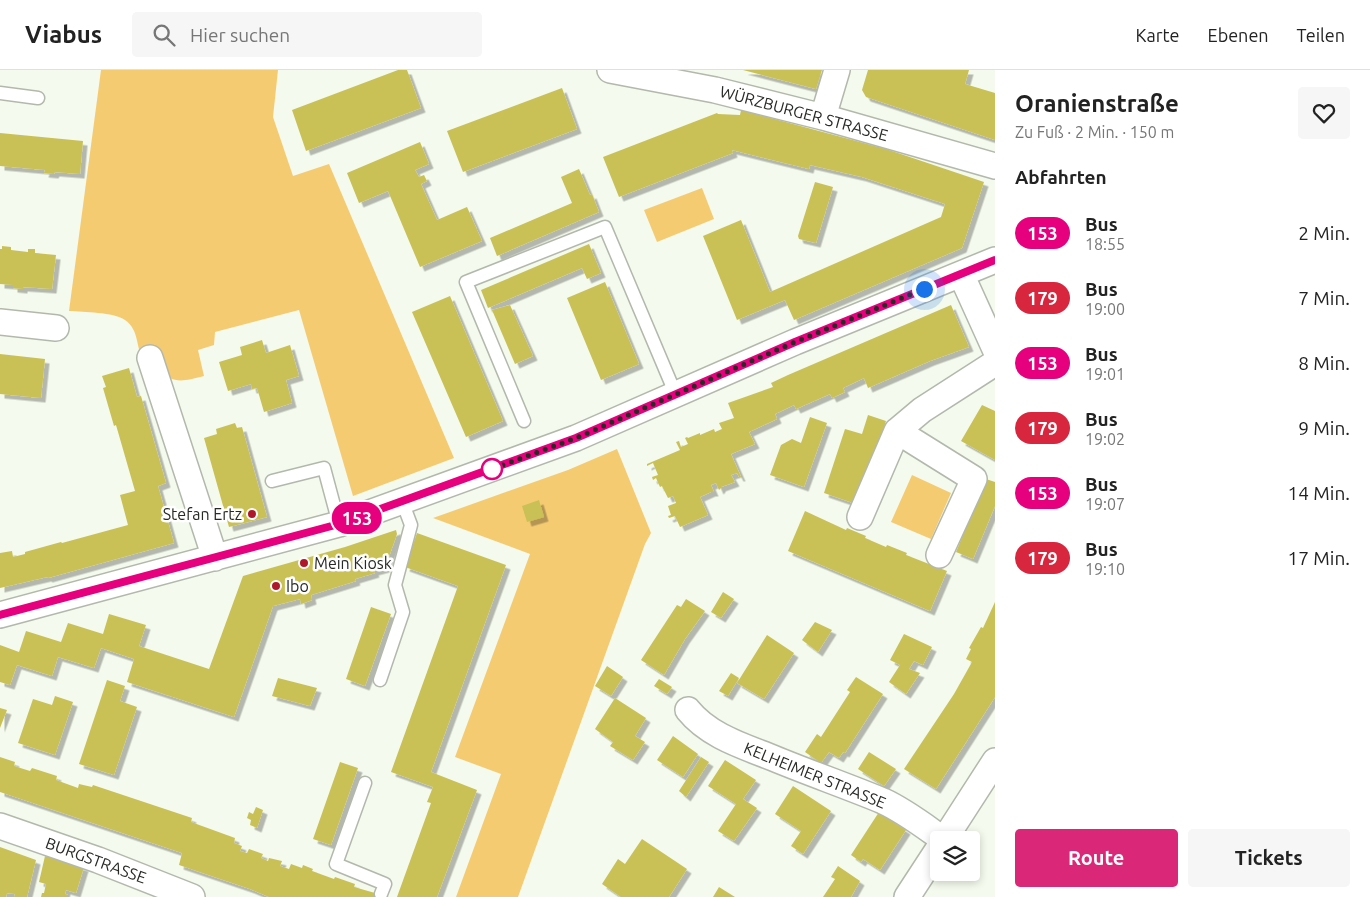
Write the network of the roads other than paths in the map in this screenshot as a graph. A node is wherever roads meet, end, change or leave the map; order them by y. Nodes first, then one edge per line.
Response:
1 (610, 70) edge
2 (837, 70) edge
3 (0, 93) edge
4 (38, 98) dead end
5 (823, 116) junction
6 (995, 166) edge
7 (995, 260) edge
8 (962, 274) junction
9 (0, 322) edge
10 (56, 328) dead end
11 (995, 350) edge
12 (150, 358) dead end
13 (676, 395) junction
14 (524, 421) dead end
15 (897, 431) junction
16 (272, 482) dead end
17 (402, 502) junction
18 (860, 517) dead end
19 (339, 524) junction
20 (939, 555) dead end
21 (215, 558) junction
22 (0, 615) edge
23 (380, 680) dead end
24 (688, 710) dead end
25 (995, 761) edge
26 (365, 783) dead end
27 (0, 826) edge
28 (931, 831) edge
29 (950, 831) edge
30 (930, 862) edge
31 (381, 894) dead end
32 (192, 897) edge
33 (907, 897) edge

1 - 5 street, WÜRZBURGER STRASSE
2 - 5 street
3 - 4 lane
5 - 6 street, WÜRZBURGER STRASSE
7 - 8 street
8 - 11 street
8 - 13 street
9 - 10 street
11 - 15 street
12 - 21 street
13 - 14 lane
13 - 17 street
15 - 18 street
15 - 20 street
16 - 19 lane
17 - 19 street
17 - 23 lane
19 - 21 street
21 - 22 street
24 - 28 street, KELHEIMER STRASSE
25 - 29 street
26 - 31 lane
27 - 32 street, BURGSTRASSE
30 - 33 street

